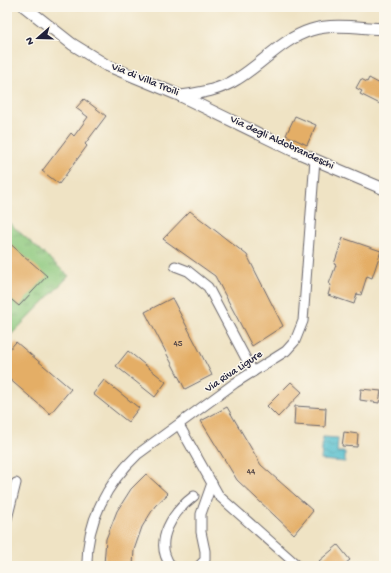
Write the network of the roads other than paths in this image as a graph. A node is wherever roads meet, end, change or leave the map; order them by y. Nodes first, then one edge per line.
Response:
1 (25, 7) edge
2 (384, 29) edge
3 (181, 96) junction
4 (314, 159) junction
5 (384, 189) edge
6 (175, 266) dead end
7 (253, 372) junction
8 (179, 425) junction
9 (16, 483) dead end
10 (212, 483) junction
11 (194, 496) dead end
12 (7, 519) edge
13 (87, 566) edge
14 (171, 566) edge
15 (199, 566) edge
16 (298, 566) edge

1 - 3 street, Via di Villa Troili
2 - 3 street, Via di Villa Troili
3 - 4 street, Via degli Aldobrandeschi
4 - 5 street, Via degli Aldobrandeschi
4 - 7 street, Via Riva Ligure
6 - 7 street
7 - 8 street, Via Riva Ligure
8 - 10 street
8 - 13 street, Via Riva Ligure
9 - 12 street
10 - 15 street
10 - 16 street
11 - 14 street

